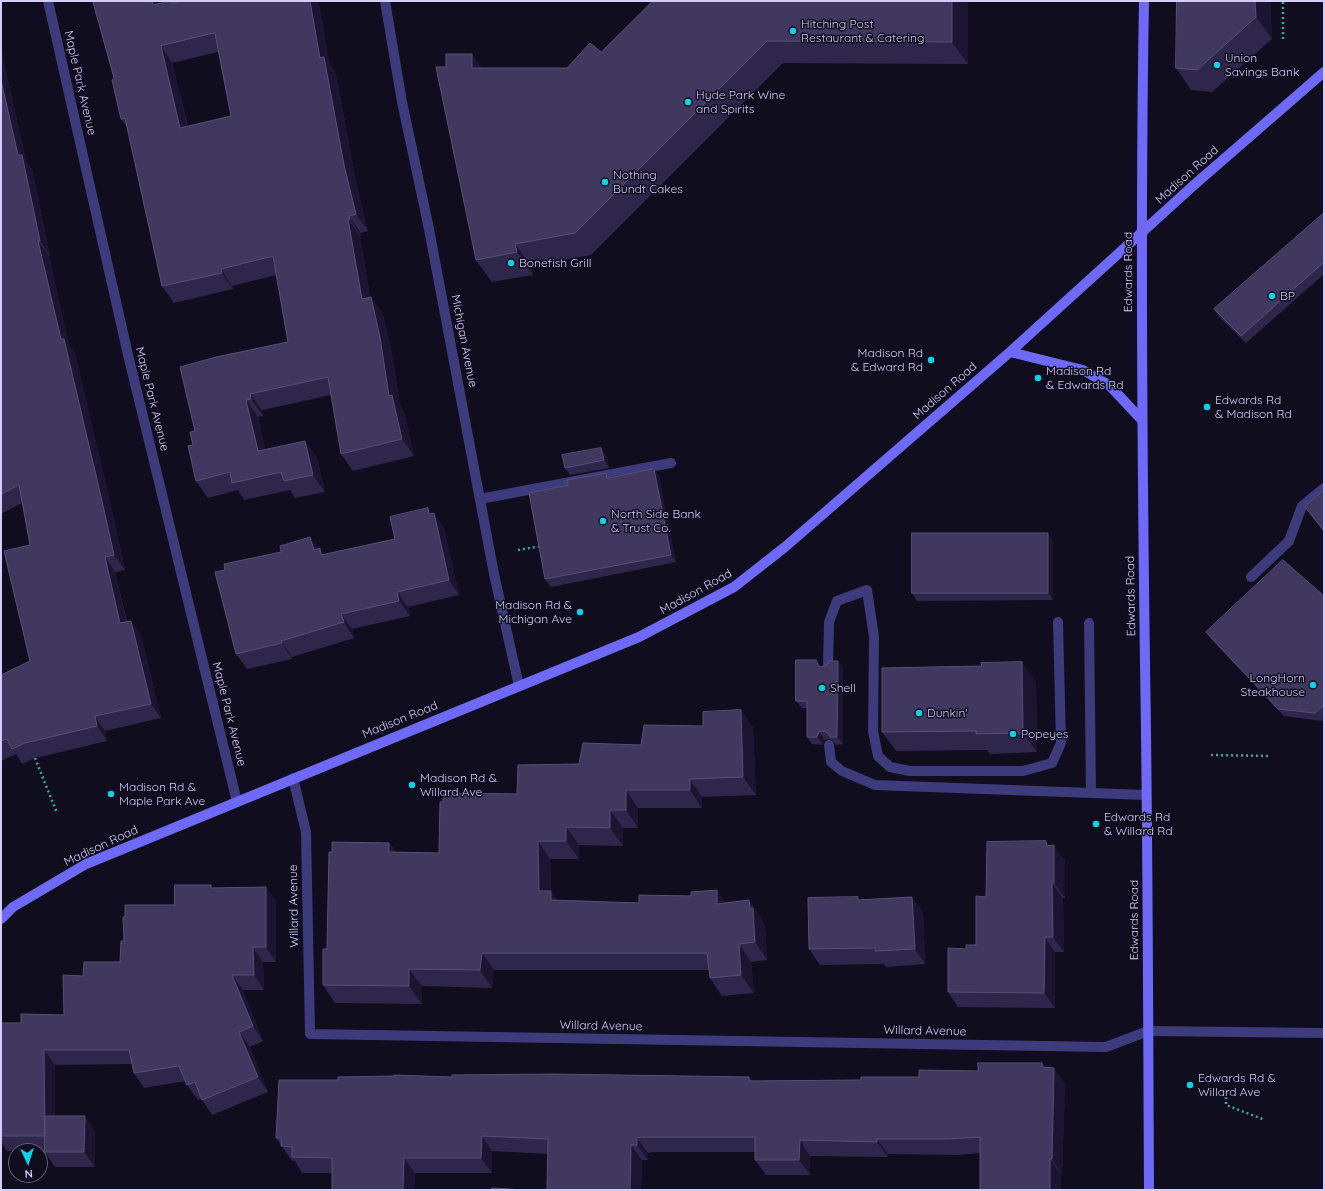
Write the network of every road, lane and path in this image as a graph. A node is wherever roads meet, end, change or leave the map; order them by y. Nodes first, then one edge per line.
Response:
1 (48, 1) edge
2 (385, 1) edge
3 (1144, 1) edge
4 (1283, 1) edge
5 (1283, 38) dead end
6 (1324, 72) edge
7 (1141, 234) junction
8 (1010, 352) junction
9 (1141, 419) junction
10 (671, 463) dead end
11 (1324, 488) edge
12 (480, 498) junction
13 (543, 546) edge
14 (518, 550) dead end
15 (1251, 577) dead end
16 (1058, 622) dead end
17 (1090, 623) dead end
18 (828, 668) edge
19 (518, 686) junction
20 (829, 745) edge
21 (1211, 755) dead end
22 (1269, 756) dead end
23 (35, 758) dead end
24 (293, 778) junction
25 (1091, 792) junction
26 (1146, 795) junction
27 (237, 802) junction
28 (57, 813) dead end
29 (1, 919) edge
30 (1148, 1031) junction
31 (1324, 1033) edge
32 (1226, 1092) dead end
33 (1266, 1120) dead end
34 (1149, 1190) edge

1 - 27 street, Maple Park Avenue
2 - 12 street, Michigan Avenue
3 - 7 main road, Edwards Road
4 - 5 path
6 - 7 main road, Madison Road
7 - 8 main road, Madison Road
7 - 9 main road, Edwards Road
8 - 9 main road
8 - 19 main road, Madison Road
9 - 26 main road, Edwards Road
10 - 12 street
11 - 15 street
12 - 19 street, Michigan Avenue
13 - 14 path
16 - 18 street
17 - 25 street
19 - 24 main road, Madison Road
20 - 25 street
21 - 22 path
23 - 28 path
24 - 27 main road, Madison Road
24 - 30 street, Willard Avenue
25 - 26 street
26 - 30 main road, Edwards Road
27 - 29 main road, Madison Road
30 - 31 street
30 - 34 main road, Edwards Road
32 - 33 path

